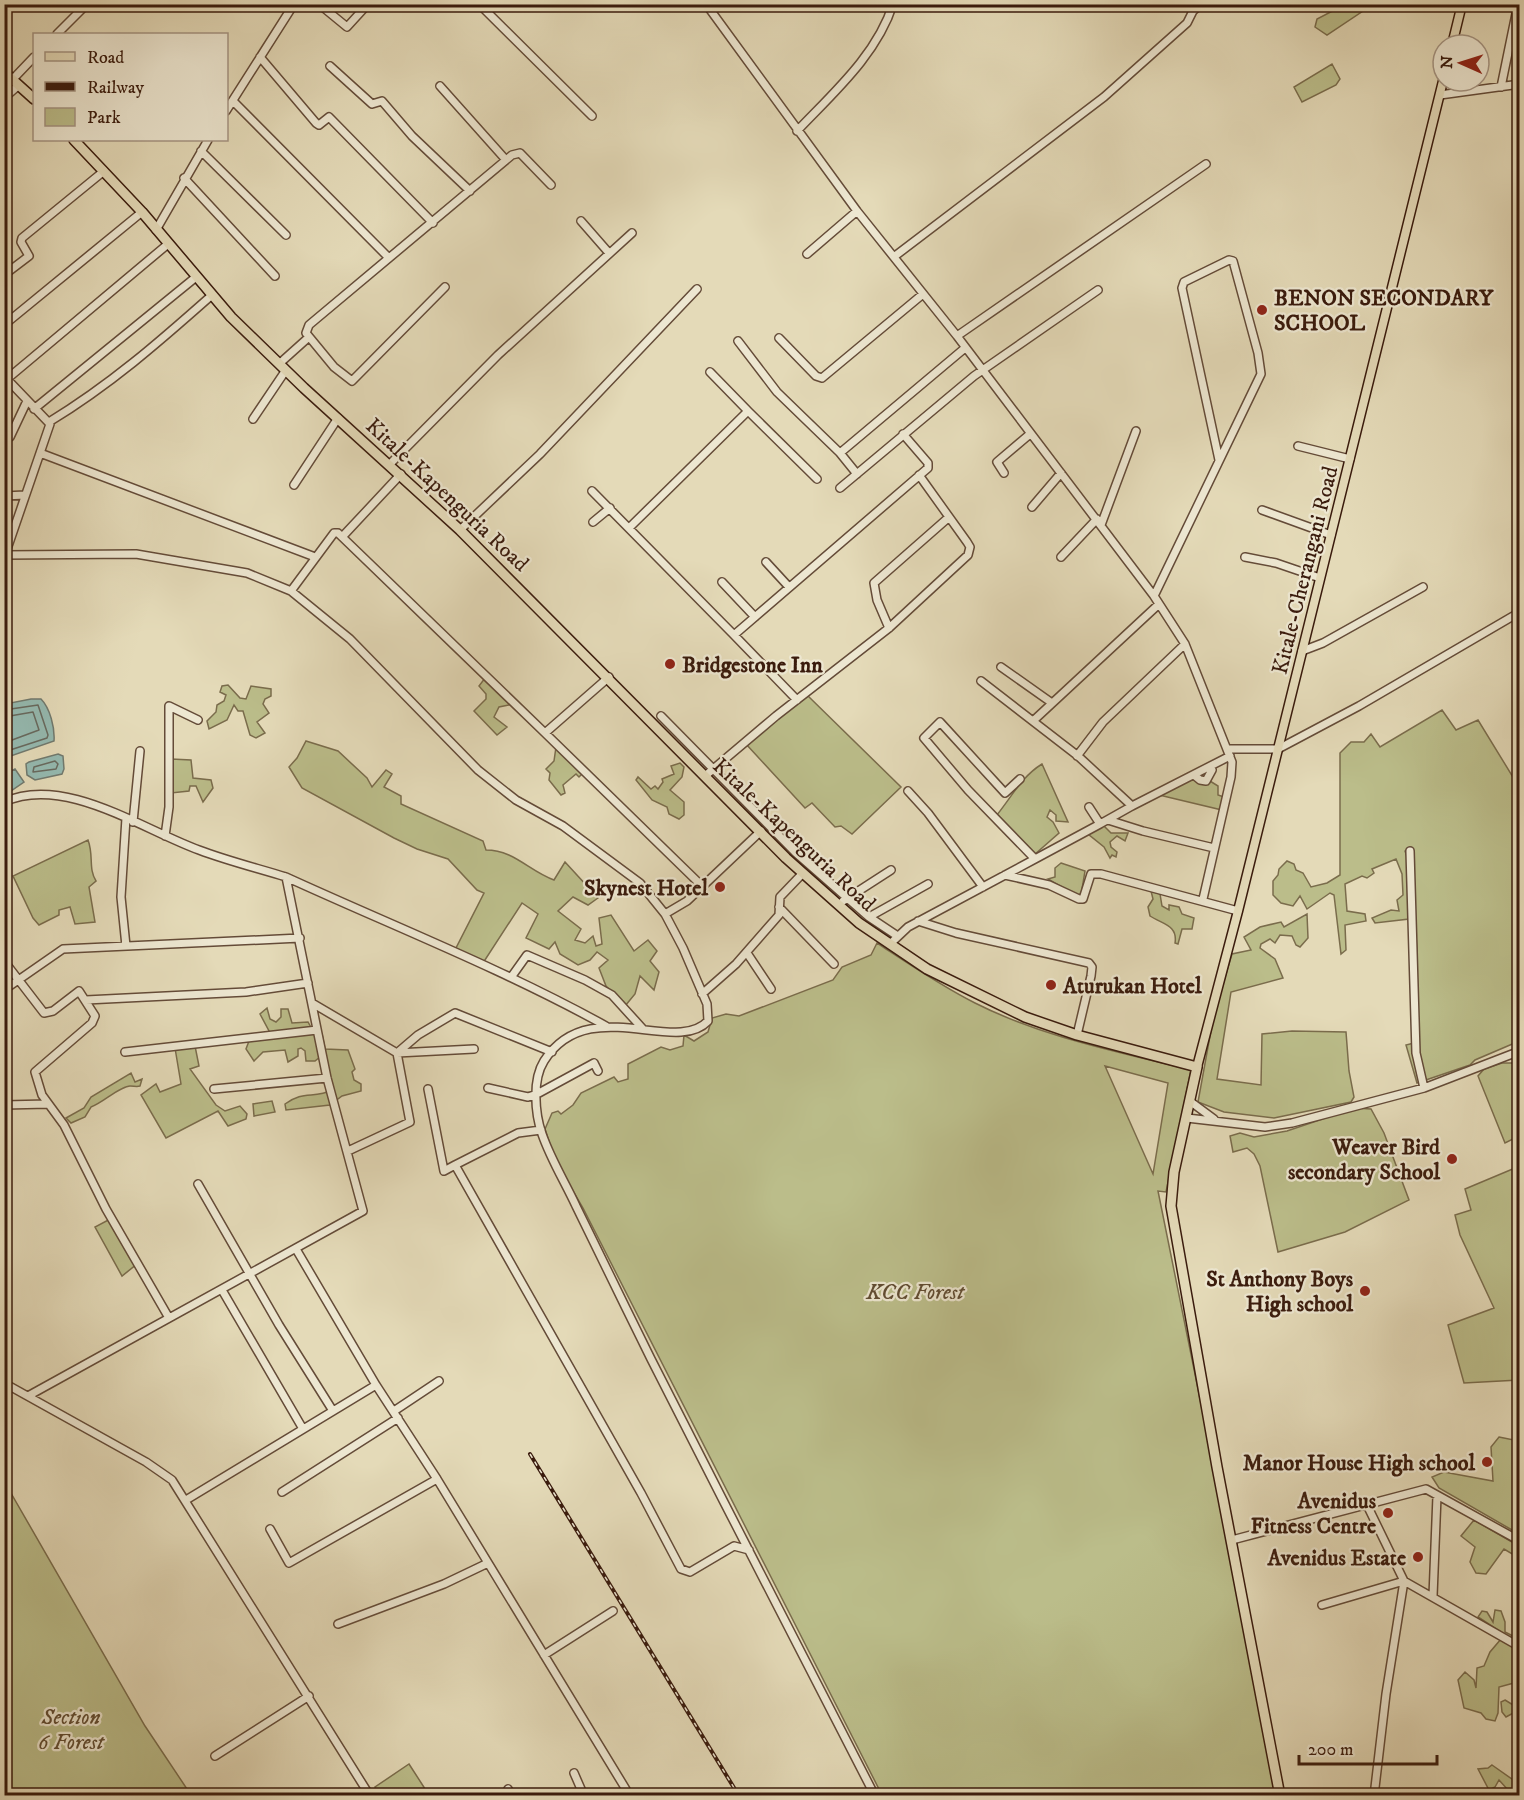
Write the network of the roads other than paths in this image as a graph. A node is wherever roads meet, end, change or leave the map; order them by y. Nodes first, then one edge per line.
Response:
1 (14, 4) edge
2 (87, 4) edge
3 (294, 4) edge
4 (319, 4) edge
5 (368, 4) edge
6 (479, 4) edge
7 (706, 4) edge
8 (893, 4) edge
9 (1201, 4) edge
10 (1462, 4) edge
11 (1518, 4) edge
12 (4, 14) edge
13 (58, 33) edge
14 (1455, 33) edge
15 (260, 57) junction
16 (33, 58) edge
17 (330, 66) dead end
18 (4, 72) edge
19 (16, 82) junction
20 (1520, 84) edge
21 (440, 86) dead end
22 (1501, 87) junction
23 (1440, 95) joint
24 (4, 98) edge
25 (33, 98) edge
26 (233, 101) junction
27 (228, 108) edge
28 (592, 116) dead end
29 (797, 131) junction
30 (75, 141) edge
31 (207, 141) edge
32 (201, 152) junction
33 (506, 160) junction
34 (1206, 164) dead end
35 (104, 171) junction
36 (184, 178) junction
37 (551, 185) dead end
38 (470, 191) junction
39 (857, 211) junction
40 (142, 212) junction
41 (581, 221) dead end
42 (433, 223) junction
43 (156, 230) junction
44 (633, 233) dead end
45 (286, 235) dead end
46 (168, 244) junction
47 (609, 253) junction
48 (807, 254) dead end
49 (895, 256) junction
50 (389, 258) junction
51 (4, 275) edge
52 (275, 276) dead end
53 (196, 277) junction
54 (445, 287) dead end
55 (697, 290) dead end
56 (1098, 290) dead end
57 (923, 294) junction
58 (212, 295) junction
59 (4, 326) edge
60 (957, 336) junction
61 (309, 337) junction
62 (780, 338) dead end
63 (738, 341) dead end
64 (965, 348) junction
65 (283, 366) junction
66 (983, 371) junction
67 (710, 372) dead end
68 (6, 377) edge
69 (27, 401) junction
70 (34, 409) junction
71 (748, 411) junction
72 (338, 418) junction
73 (253, 419) dead end
74 (49, 422) junction
75 (1136, 432) dead end
76 (903, 434) junction
77 (1030, 434) junction
78 (10, 437) dead end
79 (1298, 446) dead end
80 (40, 453) junction
81 (840, 453) junction
82 (1350, 459) junction
83 (1219, 460) junction
84 (390, 464) junction
85 (1004, 473) dead end
86 (1061, 473) junction
87 (401, 474) junction
88 (857, 474) junction
89 (919, 475) junction
90 (817, 479) dead end
91 (294, 485) dead end
92 (840, 488) dead end
93 (592, 491) dead end
94 (25, 495) junction
95 (4, 496) edge
96 (1032, 507) dead end
97 (610, 508) junction
98 (1262, 510) dead end
99 (948, 518) junction
100 (593, 522) dead end
101 (1099, 522) junction
102 (629, 528) junction
103 (460, 530) junction
104 (1331, 535) junction
105 (343, 536) junction
106 (5, 555) edge
107 (315, 557) junction
108 (1061, 557) dead end
109 (1245, 557) dead end
110 (766, 562) dead end
111 (1320, 578) junction
112 (722, 582) dead end
113 (789, 587) junction
114 (1423, 587) dead end
115 (291, 591) junction
116 (1154, 596) junction
117 (1159, 604) junction
118 (1520, 612) edge
119 (755, 617) junction
120 (889, 628) junction
121 (734, 635) junction
122 (1185, 644) junction
123 (1302, 651) junction
124 (1001, 667) dead end
125 (609, 677) junction
126 (981, 681) dead end
127 (797, 700) junction
128 (1052, 703) junction
129 (661, 716) dead end
130 (198, 720) dead end
131 (1033, 722) junction
132 (545, 734) junction
133 (1278, 749) junction
134 (140, 751) dead end
135 (1229, 753) junction
136 (1077, 756) junction
137 (713, 769) junction
138 (1212, 770) dead end
139 (1194, 775) junction
140 (705, 776) junction
141 (1020, 779) dead end
142 (908, 791) dead end
143 (4, 802) edge
144 (1132, 806) junction
145 (1089, 807) dead end
146 (130, 820) junction
147 (1108, 820) junction
148 (1100, 824) junction
149 (760, 831) junction
150 (165, 836) junction
151 (1214, 848) junction
152 (1410, 851) dead end
153 (1035, 859) junction
154 (891, 870) dead end
155 (803, 873) junction
156 (1005, 875) junction
157 (286, 878) junction
158 (928, 884) dead end
159 (702, 886) junction
160 (982, 887) junction
161 (1203, 899) junction
162 (842, 902) junction
163 (779, 907) junction
164 (1238, 911) junction
165 (665, 914) junction
166 (869, 917) junction
167 (918, 921) junction
168 (896, 935) junction
169 (300, 938) junction
170 (890, 944) junction
171 (126, 946) junction
172 (747, 953) junction
173 (4, 961) edge
174 (834, 964) dead end
175 (512, 976) junction
176 (18, 980) junction
177 (308, 983) junction
178 (771, 989) dead end
179 (4, 990) edge
180 (702, 994) junction
181 (86, 1000) junction
182 (312, 1003) junction
183 (606, 1026) junction
184 (642, 1029) junction
185 (317, 1030) junction
186 (1077, 1035) junction
187 (474, 1049) dead end
188 (1520, 1051) edge
189 (125, 1052) dead end
190 (552, 1052) junction
191 (397, 1053) junction
192 (1197, 1067) junction
193 (598, 1071) dead end
194 (327, 1078) junction
195 (488, 1088) dead end
196 (1424, 1088) junction
197 (213, 1089) dead end
198 (428, 1089) dead end
199 (537, 1095) junction
200 (1191, 1102) junction
201 (48, 1104) junction
202 (4, 1106) edge
203 (1186, 1118) junction
204 (1216, 1120) junction
205 (541, 1130) junction
206 (348, 1151) junction
207 (454, 1165) junction
208 (198, 1184) dead end
209 (296, 1249) junction
210 (250, 1275) junction
211 (222, 1290) junction
212 (169, 1318) junction
213 (439, 1381) dead end
214 (4, 1383) edge
215 (376, 1385) junction
216 (28, 1396) junction
217 (333, 1411) junction
218 (396, 1414) junction
219 (303, 1429) junction
220 (437, 1479) junction
221 (282, 1492) dead end
222 (1437, 1496) junction
223 (186, 1500) junction
224 (1366, 1505) junction
225 (270, 1529) dead end
226 (1232, 1540) junction
227 (1520, 1541) edge
228 (748, 1551) junction
229 (488, 1563) junction
230 (1404, 1581) junction
231 (1433, 1596) junction
232 (1322, 1605) dead end
233 (613, 1611) dead end
234 (338, 1624) dead end
235 (1520, 1647) edge
236 (544, 1655) junction
237 (309, 1696) junction
238 (215, 1756) dead end
239 (574, 1773) dead end
240 (370, 1796) edge
241 (584, 1796) edge
242 (630, 1796) edge
243 (875, 1796) edge
244 (1281, 1796) edge
245 (1374, 1796) edge

1 - 12 street
2 - 13 street
3 - 15 street
4 - 5 street
6 - 28 street
7 - 29 street
8 - 29 street
9 - 49 street
10 - 14 main road
11 - 22 street
15 - 26 street
15 - 42 street
16 - 19 street
17 - 38 street
18 - 19 highway
19 - 24 street
19 - 25 highway
20 - 22 street
21 - 33 street
22 - 23 street
23 - 82 main road, Kitale-Cherangani Road
26 - 27 street
26 - 50 street
29 - 39 street
30 - 35 highway, Kitale-Kapenguria Road
31 - 32 street
32 - 36 street
32 - 45 street
33 - 37 street
33 - 38 street
34 - 60 street
35 - 40 highway, Kitale-Kapenguria Road
35 - 51 street
36 - 43 street
36 - 52 street
38 - 42 street
39 - 48 street
39 - 49 street
40 - 43 highway, Kitale-Kapenguria Road
40 - 59 street
41 - 47 street
42 - 50 street
43 - 46 highway, Kitale-Kapenguria Road
44 - 47 street
46 - 53 highway, Kitale-Kapenguria Road
46 - 68 street
47 - 84 street
49 - 57 street
50 - 61 street
53 - 58 highway, Kitale-Kapenguria Road
53 - 70 street
54 - 61 street
55 - 103 street
56 - 66 street
57 - 60 street
57 - 62 street
58 - 65 highway, Kitale-Kapenguria Road
58 - 74 street
60 - 64 street
61 - 65 street
63 - 81 street
64 - 66 street
64 - 81 street
65 - 72 highway, Kitale-Kapenguria Road
65 - 73 street
66 - 76 street
66 - 77 street
67 - 71 street
68 - 69 street
69 - 70 street
69 - 78 street
70 - 74 street
71 - 90 street
71 - 102 street
72 - 84 highway, Kitale-Kapenguria Road
72 - 91 street
74 - 80 street
75 - 101 street
76 - 88 street
76 - 89 street
77 - 85 street
77 - 86 street
79 - 82 street
80 - 94 street
80 - 107 street
81 - 88 street
82 - 104 main road, Kitale-Cherangani Road
83 - 83 street
83 - 116 street
84 - 87 highway, Kitale-Kapenguria Road
86 - 96 street
86 - 101 street
87 - 103 highway, Kitale-Kapenguria Road
87 - 105 street
88 - 92 street
89 - 99 street
89 - 113 street
93 - 97 street
94 - 95 street
94 - 106 street
97 - 100 street
97 - 102 street
98 - 104 street
99 - 120 street
99 - 120 street
101 - 108 street
101 - 116 street
102 - 121 street
103 - 125 highway, Kitale-Kapenguria Road
104 - 111 main road, Kitale-Cherangani Road
105 - 107 street
105 - 132 street
106 - 115 street
107 - 115 street
109 - 111 street
110 - 113 street
111 - 123 main road, Kitale-Cherangani Road
112 - 119 street
113 - 119 street
114 - 123 street
115 - 165 street
116 - 117 street
117 - 122 street
117 - 128 street
118 - 133 street
119 - 121 street
120 - 127 street
121 - 127 street
122 - 135 street
122 - 136 street
123 - 133 main road, Kitale-Cherangani Road
124 - 128 street
125 - 132 street
125 - 140 highway, Kitale-Kapenguria Road
126 - 131 street
127 - 137 street
128 - 131 street
129 - 137 street
130 - 150 street
131 - 136 street
132 - 159 street
133 - 135 street
133 - 164 main road, Kitale-Cherangani Road
134 - 146 street
135 - 139 street
135 - 151 street
136 - 144 street
137 - 140 street
137 - 162 street
138 - 139 street
139 - 144 street
140 - 149 highway, Kitale-Kapenguria Road
141 - 153 street
142 - 160 street
143 - 146 street
144 - 147 street
145 - 148 street
146 - 150 street
146 - 171 street
147 - 148 street
147 - 151 street
148 - 153 street
149 - 155 highway, Kitale-Kapenguria Road
149 - 159 street
150 - 157 street
151 - 161 street
152 - 196 street
153 - 156 street
154 - 162 street
155 - 162 highway, Kitale-Kapenguria Road
155 - 163 street
156 - 160 street
156 - 161 street
157 - 169 street
157 - 175 street
158 - 166 street
159 - 165 street
160 - 167 street
161 - 164 street
162 - 166 street
162 - 170 highway, Kitale-Kapenguria Road
163 - 172 street
163 - 174 street
164 - 192 main road, Kitale-Cherangani Road
165 - 180 street
166 - 168 street
167 - 168 street
167 - 186 street
168 - 170 street
169 - 171 street
169 - 177 street
170 - 186 highway, Kitale-Kapenguria Road
171 - 176 street
172 - 178 street
172 - 180 street
173 - 176 street
175 - 183 street
175 - 184 street
176 - 179 street
176 - 181 street
177 - 181 street
177 - 182 street
180 - 184 street
181 - 201 street
182 - 185 street
182 - 191 street
183 - 184 street
183 - 190 street
185 - 189 street
185 - 194 street
186 - 192 highway, Kitale-Kapenguria Road
187 - 191 street
188 - 196 street
190 - 191 street
190 - 199 street
191 - 206 street
192 - 200 highway
193 - 199 street
194 - 197 street
194 - 206 street
195 - 199 street
196 - 204 street
198 - 207 street
199 - 205 street
200 - 203 highway
200 - 204 street
201 - 202 street
201 - 212 street
203 - 204 street
203 - 226 highway
205 - 207 street
205 - 228 street
206 - 209 street
207 - 228 street
208 - 210 street
209 - 210 street
209 - 215 street
210 - 211 street
210 - 217 street
211 - 212 street
211 - 219 street
212 - 216 street
213 - 218 street
214 - 216 street
215 - 217 street
215 - 218 street
216 - 223 street
217 - 219 street
218 - 220 street
218 - 221 street
219 - 223 street
220 - 225 street
220 - 229 street
222 - 224 street
222 - 227 street
222 - 231 street
223 - 237 street
224 - 226 street
224 - 230 street
226 - 244 highway
228 - 243 street
229 - 234 street
229 - 236 street
230 - 231 street
230 - 232 street
230 - 245 street
231 - 235 street
233 - 236 street
236 - 242 street
237 - 238 street
237 - 240 street
239 - 241 street

